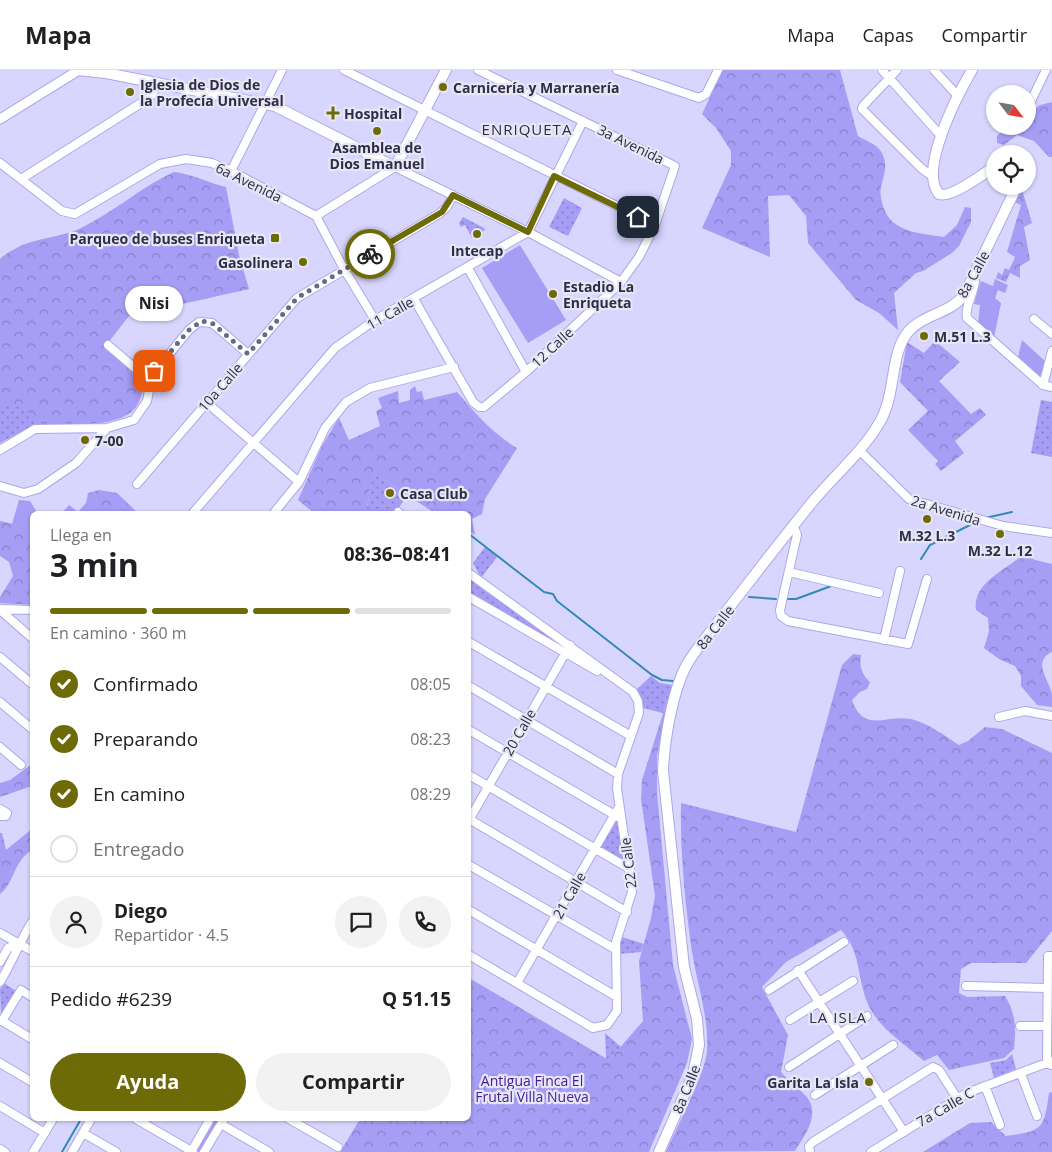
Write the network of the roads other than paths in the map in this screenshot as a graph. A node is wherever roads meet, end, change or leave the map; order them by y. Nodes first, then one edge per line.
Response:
1 (79, 70) edge
2 (282, 70) edge
3 (344, 70) edge
4 (446, 70) edge
5 (478, 70) edge
6 (617, 70) edge
7 (718, 70) edge
8 (882, 70) edge
9 (897, 70) edge
10 (934, 70) edge
11 (1046, 70) edge
12 (970, 71) edge
13 (889, 78) junction
14 (156, 84) junction
15 (1036, 91) edge
16 (958, 96) junction
17 (265, 103) junction
18 (426, 111) junction
19 (0, 119) edge
20 (583, 121) junction
21 (942, 137) junction
22 (0, 163) edge
23 (676, 166) joint
24 (395, 167) junction
25 (231, 171) junction
26 (986, 172) edge
27 (554, 176) junction
28 (932, 176) junction
29 (21, 179) junction
30 (453, 195) junction
31 (1013, 195) edge
32 (316, 216) junction
33 (655, 225) junction
34 (528, 232) junction
35 (468, 268) junction
36 (344, 269) junction
37 (976, 275) junction
38 (621, 282) junction
39 (414, 299) junction
40 (1034, 319) dead end
41 (376, 320) junction
42 (1052, 334) edge
43 (108, 345) dead end
44 (1052, 351) edge
45 (248, 354) junction
46 (454, 368) junction
47 (526, 372) junction
48 (150, 381) junction
49 (1043, 385) junction
50 (1052, 387) edge
51 (206, 402) junction
52 (106, 428) junction
53 (252, 442) junction
54 (0, 450) edge
55 (859, 450) junction
56 (299, 482) junction
57 (137, 484) dead end
58 (0, 486) edge
59 (194, 511) edge
60 (275, 511) edge
61 (794, 527) junction
62 (1052, 533) edge
63 (789, 572) junction
64 (900, 572) dead end
65 (471, 576) edge
66 (927, 579) dead end
67 (879, 593) dead end
68 (471, 597) edge
69 (0, 610) edge
70 (30, 610) edge
71 (30, 636) edge
72 (884, 640) junction
73 (471, 643) edge
74 (568, 649) junction
75 (0, 657) edge
76 (30, 682) edge
77 (546, 686) junction
78 (471, 687) edge
79 (0, 702) edge
80 (1052, 716) edge
81 (999, 717) dead end
82 (527, 719) junction
83 (30, 727) edge
84 (471, 731) edge
85 (631, 736) junction
86 (0, 748) edge
87 (508, 753) junction
88 (21, 765) dead end
89 (618, 774) junction
90 (471, 776) edge
91 (488, 786) junction
92 (619, 807) junction
93 (0, 809) edge
94 (615, 815) junction
95 (0, 816) edge
96 (471, 816) edge
97 (622, 819) junction
98 (471, 820) edge
99 (596, 848) junction
100 (471, 866) edge
101 (630, 869) junction
102 (576, 882) junction
103 (471, 911) edge
104 (627, 912) junction
105 (557, 915) junction
106 (30, 925) edge
107 (0, 932) edge
108 (844, 942) dead end
109 (19, 943) junction
110 (30, 950) edge
111 (537, 950) junction
112 (615, 950) junction
113 (471, 956) edge
114 (1052, 956) edge
115 (0, 962) edge
116 (798, 970) junction
117 (853, 981) dead end
118 (0, 982) edge
119 (517, 983) junction
120 (966, 986) dead end
121 (1047, 988) junction
122 (769, 990) dead end
123 (30, 996) edge
124 (617, 997) junction
125 (819, 1002) junction
126 (867, 1016) dead end
127 (790, 1020) dead end
128 (1020, 1026) dead end
129 (1047, 1026) junction
130 (840, 1034) junction
131 (30, 1038) edge
132 (893, 1044) dead end
133 (0, 1063) edge
134 (1050, 1063) edge
135 (860, 1066) junction
136 (789, 1067) dead end
137 (1021, 1074) junction
138 (30, 1081) edge
139 (985, 1086) junction
140 (815, 1095) dead end
141 (881, 1098) junction
142 (957, 1098) junction
143 (0, 1106) edge
144 (1037, 1116) dead end
145 (52, 1121) edge
146 (91, 1121) edge
147 (139, 1121) edge
148 (209, 1121) edge
149 (222, 1121) edge
150 (293, 1121) edge
151 (1000, 1125) dead end
152 (904, 1132) junction
153 (45, 1133) junction
154 (83, 1133) junction
155 (338, 1147) dead end
156 (0, 1149) edge
157 (810, 1149) edge
158 (5, 1152) edge
159 (33, 1152) edge
160 (72, 1152) edge
161 (116, 1152) edge
162 (192, 1152) edge
163 (204, 1152) edge
164 (269, 1152) edge
165 (659, 1152) edge
166 (871, 1152) edge

1 - 14 main road
1 - 19 street
2 - 17 street
3 - 18 street
4 - 18 main road
5 - 20 street, 3a Avenida
6 - 7 street
8 - 13 street
9 - 13 street
10 - 16 street
11 - 15 street
12 - 16 main road
13 - 21 street
13 - 28 street
14 - 17 main road
14 - 29 street
16 - 21 main road
17 - 24 main road
17 - 25 street
18 - 24 main road
18 - 27 street
20 - 23 street, 3a Avenida
20 - 27 street
21 - 28 main road
22 - 29 street, 6a Avenida
23 - 33 street, 12 Calle
24 - 30 street
24 - 32 street
25 - 29 street, 6a Avenida
25 - 32 street, 6a Avenida
26 - 28 main road
27 - 33 street
27 - 34 street
30 - 34 street
30 - 36 street, 10a Calle
31 - 37 main road, 8a Calle
32 - 36 street
33 - 38 street, 12 Calle
34 - 35 street, 11 Calle
34 - 38 street
35 - 39 street, 11 Calle
35 - 47 street
36 - 41 street
36 - 45 street, 10a Calle
37 - 49 street
37 - 55 main road, 8a Calle
38 - 47 street, 12 Calle
39 - 41 street, 11 Calle
39 - 46 street
40 - 42 street
41 - 53 street, 11 Calle
43 - 48 street
44 - 49 street
45 - 48 street
45 - 51 street, 10a Calle
46 - 47 street, 12 Calle
46 - 56 street
48 - 52 street
49 - 50 street
51 - 53 street
51 - 57 street, 10a Calle
52 - 54 street
52 - 58 street
53 - 56 street
53 - 59 street, 11 Calle
55 - 61 main road, 8a Calle
55 - 62 street, 2a Avenida
56 - 60 street
61 - 63 street
61 - 165 main road, 8a Calle
63 - 67 street
63 - 72 street
64 - 72 street
65 - 74 street
66 - 72 street
68 - 74 street
69 - 70 street
69 - 71 street
73 - 77 street
74 - 77 street, 20 Calle
74 - 85 street, 22 Calle
75 - 76 street
77 - 82 street, 20 Calle
77 - 85 street
78 - 82 street
79 - 83 street
80 - 81 street
82 - 87 street, 20 Calle
82 - 89 street
84 - 87 street
85 - 89 street, 22 Calle
86 - 88 street
87 - 91 street, 20 Calle
87 - 94 street
89 - 92 street, 22 Calle
90 - 91 street
91 - 96 street, 20 Calle
91 - 99 street
92 - 94 street, 21 Calle
92 - 97 street, 22 Calle
93 - 95 street
94 - 97 street
94 - 99 street, 21 Calle
97 - 101 street, 22 Calle
98 - 102 street
99 - 101 street
99 - 102 street, 21 Calle
100 - 105 street
101 - 104 street, 22 Calle
102 - 104 street
102 - 105 street, 21 Calle
103 - 111 street
104 - 112 street, 22 Calle
105 - 111 street, 21 Calle
105 - 112 street
106 - 109 street
107 - 109 street
108 - 116 street
109 - 110 street
109 - 115 street
109 - 118 street
111 - 119 street, 21 Calle
111 - 124 street
112 - 124 street, 22 Calle
113 - 119 street
114 - 121 street
116 - 122 street
116 - 125 street
117 - 125 street
119 - 124 street, 22 Calle
120 - 121 street
121 - 129 street
123 - 131 street
125 - 127 street
125 - 130 street
126 - 130 street
128 - 129 street
129 - 134 street
130 - 135 street
130 - 136 street
132 - 135 street
133 - 138 street
134 - 137 street, 7a Calle C
135 - 140 street
135 - 141 street
137 - 139 street, 7a Calle C
137 - 144 street
139 - 142 street, 7a Calle C
139 - 151 street
141 - 142 street
141 - 152 street
141 - 157 street
142 - 152 street, 7a Calle C
143 - 153 street
145 - 153 street
146 - 154 street
147 - 162 street
148 - 162 street
149 - 163 street
149 - 164 street
150 - 155 street
152 - 166 street, 7a Calle C
153 - 159 street
154 - 160 street
154 - 161 street
156 - 158 street

